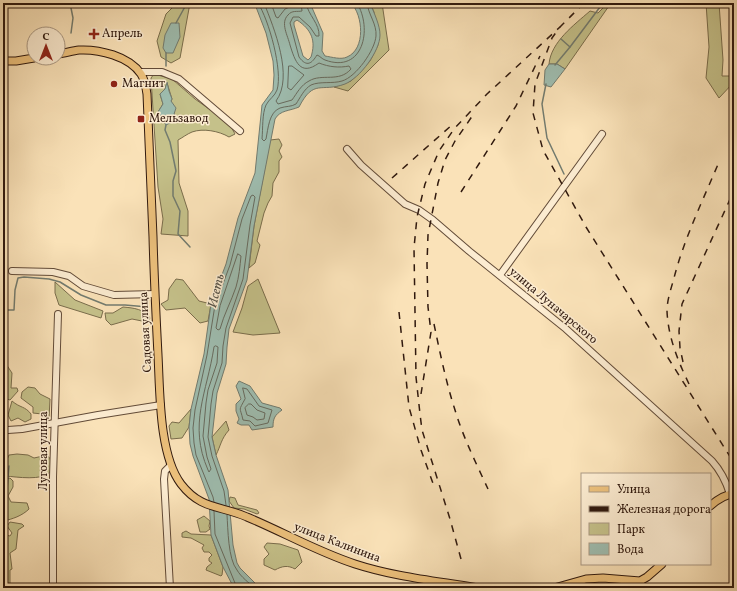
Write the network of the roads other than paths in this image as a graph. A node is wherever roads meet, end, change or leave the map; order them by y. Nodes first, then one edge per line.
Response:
1 (66, 53) edge
2 (26, 59) edge
3 (3, 61) edge
4 (140, 72) junction
5 (240, 131) dead end
6 (602, 134) dead end
7 (347, 149) dead end
8 (12, 271) dead end
9 (500, 275) junction
10 (155, 294) junction
11 (58, 314) dead end
12 (161, 405) junction
13 (54, 422) junction
14 (8, 430) dead end
15 (171, 465) junction
16 (732, 494) edge
17 (204, 504) joint
18 (711, 505) edge
19 (661, 565) edge
20 (640, 581) junction
21 (53, 588) edge
22 (170, 588) edge
23 (478, 588) edge
24 (554, 588) edge
25 (643, 588) edge

1 - 4 main road
2 - 3 main road
4 - 5 street
4 - 10 main road, Садовая улица
6 - 9 street
7 - 9 street, улица Луначарского
8 - 10 street
9 - 16 street, улица Луначарского
10 - 12 main road, Садовая улица
11 - 13 street, Луговая улица
12 - 13 street
12 - 15 main road, Садовая улица
13 - 14 street
13 - 21 street, Луговая улица
15 - 17 main road, Садовая улица
15 - 22 street
16 - 18 main road
17 - 23 main road, улица Калинина
19 - 20 main road
20 - 24 main road
20 - 25 street

